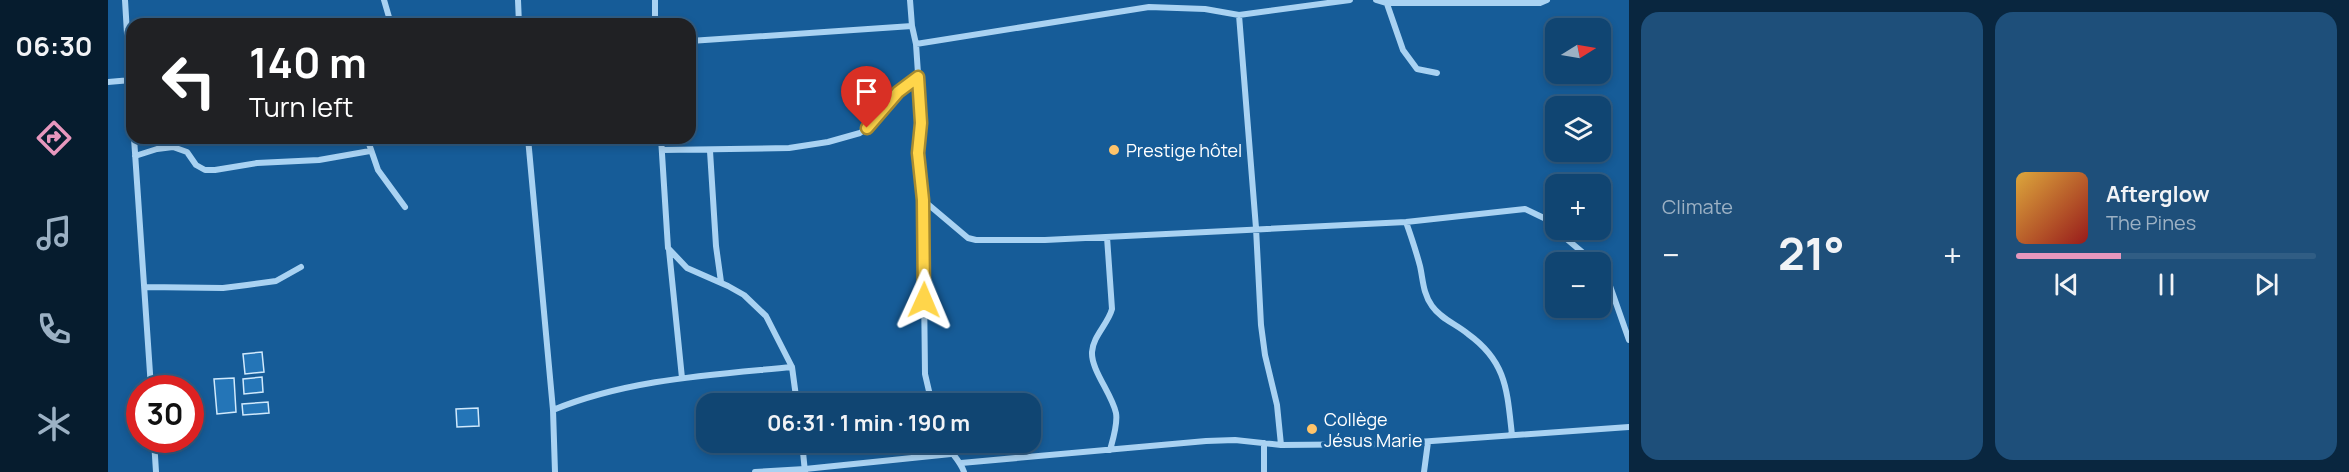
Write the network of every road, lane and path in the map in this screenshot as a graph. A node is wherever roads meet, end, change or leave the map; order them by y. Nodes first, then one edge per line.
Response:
1 (125, 0) edge
2 (384, 0) edge
3 (518, 0) edge
4 (655, 0) edge
5 (910, 0) edge
6 (1350, 0) edge
7 (1376, 0) edge
8 (1547, 0) edge
9 (1386, 1) edge
10 (1239, 15) junction
11 (126, 18) edge
12 (389, 18) edge
13 (519, 18) edge
14 (655, 18) edge
15 (912, 26) junction
16 (696, 41) edge
17 (916, 44) junction
18 (1437, 73) dead end
19 (918, 77) junction
20 (126, 80) edge
21 (108, 82) edge
22 (134, 144) edge
23 (368, 144) edge
24 (529, 144) edge
25 (662, 144) edge
26 (662, 150) junction
27 (370, 151) junction
28 (710, 151) junction
29 (135, 156) junction
30 (923, 200) junction
31 (405, 207) dead end
32 (1545, 219) edge
33 (1406, 222) junction
34 (1256, 228) junction
35 (1107, 237) junction
36 (1569, 240) edge
37 (668, 248) junction
38 (1582, 252) edge
39 (301, 267) dead end
40 (721, 282) junction
41 (145, 288) junction
42 (1611, 289) edge
43 (1629, 340) edge
44 (792, 367) junction
45 (150, 375) edge
46 (682, 378) junction
47 (796, 393) edge
48 (929, 393) edge
49 (553, 410) junction
50 (1629, 427) edge
51 (1512, 435) junction
52 (1264, 442) junction
53 (1428, 442) junction
54 (1281, 445) junction
55 (1110, 450) junction
56 (155, 453) edge
57 (803, 453) edge
58 (951, 454) joint
59 (961, 463) junction
60 (805, 471) edge
61 (156, 472) edge
62 (555, 472) edge
63 (755, 472) edge
64 (964, 472) edge
65 (1264, 472) edge
66 (1424, 472) edge

1 - 11 street
2 - 12 street
3 - 13 street
4 - 14 street
5 - 15 street
6 - 10 street
7 - 9 street
8 - 9 street
9 - 18 street
10 - 17 street
10 - 34 street
15 - 16 street
15 - 17 street
17 - 19 street
19 - 28 street
19 - 30 street
20 - 21 street
22 - 29 street
23 - 27 street
24 - 49 street
25 - 26 street
26 - 28 street
26 - 37 street
27 - 29 street
27 - 31 street
28 - 40 street
29 - 41 street
30 - 35 street
30 - 48 street
32 - 33 street
33 - 34 street
33 - 51 street
34 - 35 street
34 - 54 street
35 - 55 street
36 - 38 street
37 - 40 street
37 - 46 street
39 - 41 street
40 - 44 street
41 - 45 street
42 - 43 street
44 - 46 street
44 - 47 street
46 - 49 street
49 - 62 street
50 - 51 street
51 - 53 street
52 - 54 street
52 - 55 street
52 - 65 street
53 - 54 street
53 - 66 street
55 - 59 street
56 - 61 street
57 - 60 street
58 - 59 street
58 - 60 street
59 - 64 street
60 - 63 street

